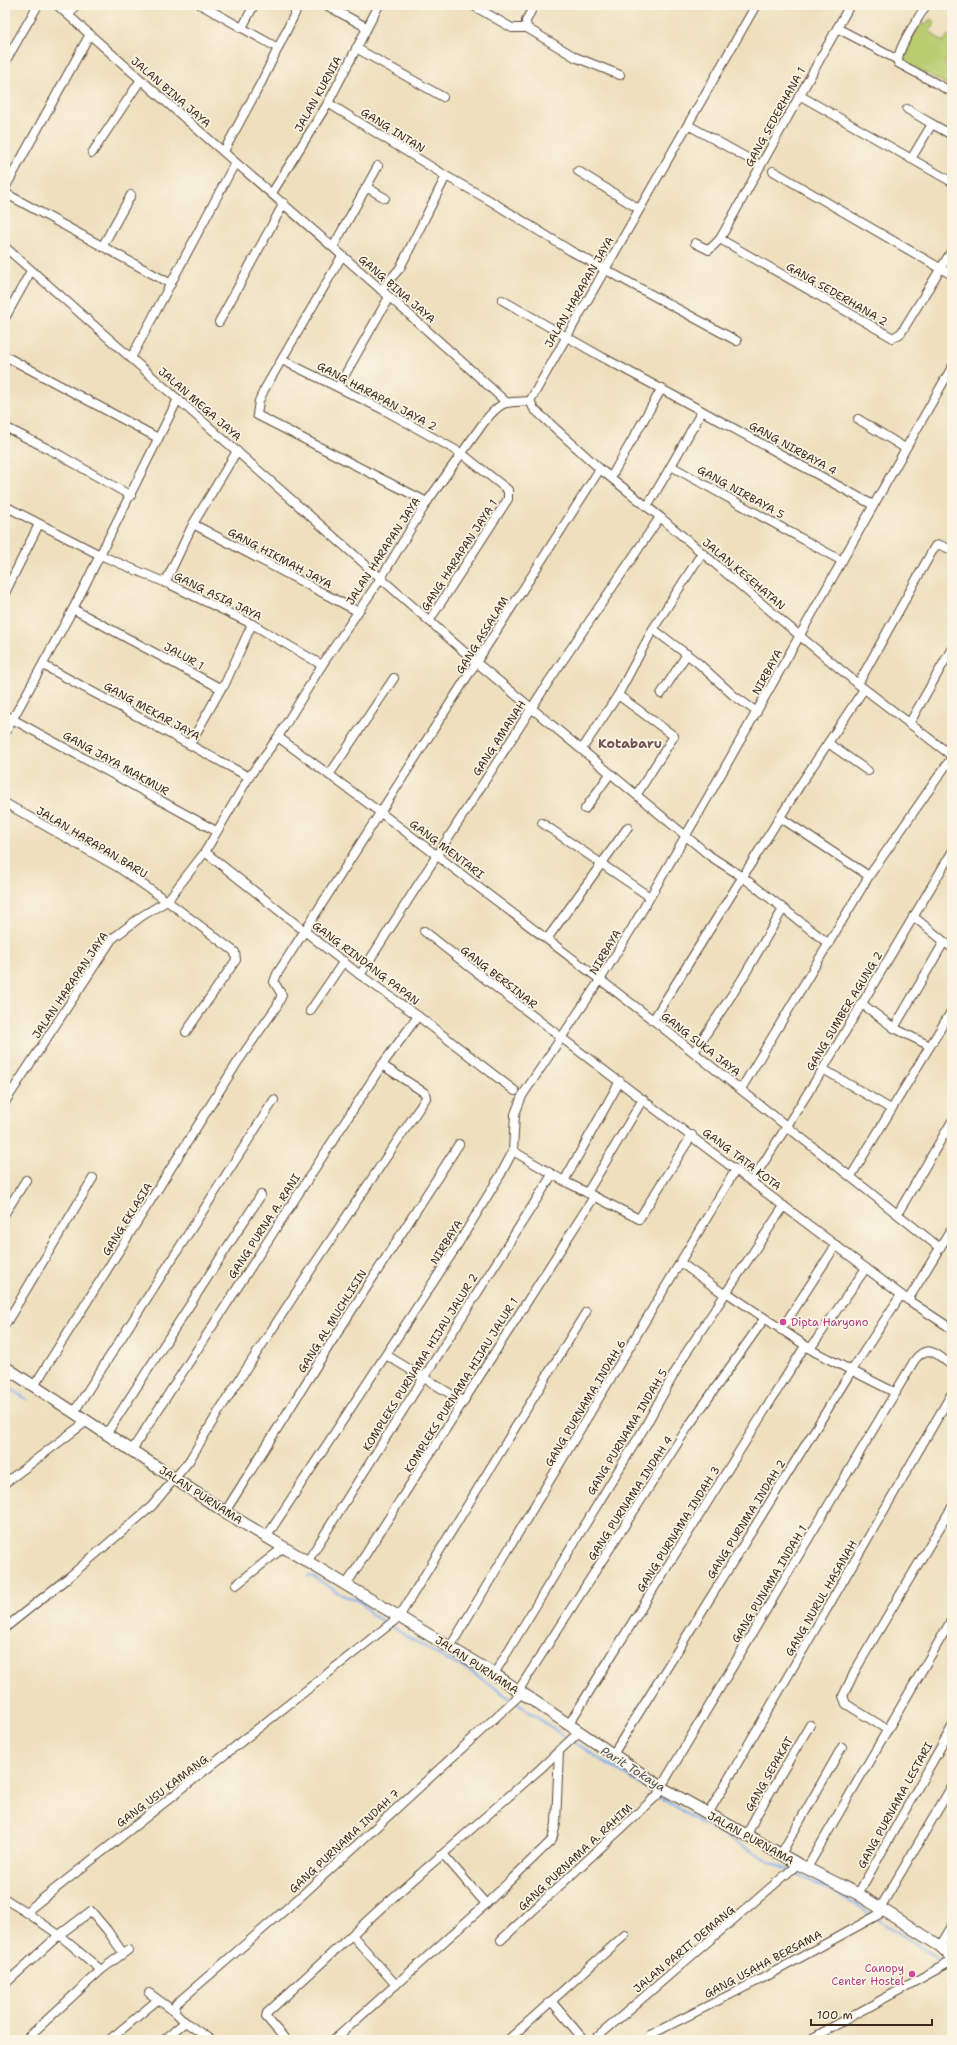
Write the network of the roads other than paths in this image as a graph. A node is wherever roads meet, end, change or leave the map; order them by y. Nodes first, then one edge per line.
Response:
1 (38, 5) edge
2 (57, 5) edge
3 (75, 5) edge
4 (201, 5) edge
5 (254, 5) edge
6 (299, 5) edge
7 (326, 5) edge
8 (379, 5) edge
9 (472, 5) edge
10 (534, 5) edge
11 (756, 5) edge
12 (850, 5) edge
13 (926, 5) edge
14 (69, 16) junction
15 (366, 27) junction
16 (242, 28) junction
17 (527, 28) junction
18 (836, 28) junction
19 (90, 34) junction
20 (278, 48) junction
21 (356, 48) junction
22 (898, 60) junction
23 (5, 62) edge
24 (620, 75) dead end
25 (140, 81) junction
26 (952, 92) edge
27 (800, 95) junction
28 (443, 97) dead end
29 (328, 103) junction
30 (907, 110) dead end
31 (932, 124) junction
32 (688, 125) junction
33 (952, 135) edge
34 (224, 151) junction
35 (92, 153) dead end
36 (911, 159) junction
37 (235, 162) junction
38 (760, 165) junction
39 (378, 166) dead end
40 (578, 171) dead end
41 (773, 172) dead end
42 (446, 176) junction
43 (952, 182) edge
44 (366, 187) junction
45 (5, 188) edge
46 (5, 193) edge
47 (272, 193) junction
48 (131, 195) dead end
49 (385, 198) dead end
50 (284, 203) junction
51 (639, 209) junction
52 (720, 239) junction
53 (695, 243) dead end
54 (5, 247) edge
55 (102, 247) junction
56 (333, 247) junction
57 (952, 250) edge
58 (342, 256) junction
59 (942, 268) junction
60 (605, 269) junction
61 (31, 271) junction
62 (952, 275) edge
63 (171, 284) junction
64 (380, 290) junction
65 (389, 297) junction
66 (502, 300) dead end
67 (5, 318) edge
68 (219, 322) dead end
69 (567, 336) junction
70 (737, 341) dead end
71 (5, 356) edge
72 (131, 358) junction
73 (282, 360) junction
74 (952, 367) edge
75 (338, 387) junction
76 (662, 388) junction
77 (178, 399) junction
78 (530, 401) junction
79 (506, 402) junction
80 (702, 410) junction
81 (858, 419) dead end
82 (5, 428) edge
83 (158, 438) junction
84 (905, 448) junction
85 (237, 451) junction
86 (461, 453) junction
87 (671, 466) junction
88 (600, 469) junction
89 (611, 477) junction
90 (131, 496) junction
91 (427, 502) junction
92 (873, 505) junction
93 (5, 506) edge
94 (647, 507) junction
95 (660, 517) junction
96 (39, 524) junction
97 (193, 524) junction
98 (952, 550) edge
99 (702, 552) junction
100 (100, 555) junction
101 (842, 561) junction
102 (381, 578) junction
103 (165, 583) junction
104 (5, 592) edge
105 (73, 609) junction
106 (357, 611) junction
107 (429, 621) junction
108 (252, 624) junction
109 (653, 629) junction
110 (800, 636) junction
111 (952, 648) edge
112 (687, 654) junction
113 (477, 663) junction
114 (43, 665) junction
115 (322, 665) junction
116 (394, 678) dead end
117 (861, 686) junction
118 (222, 687) junction
119 (618, 694) junction
120 (661, 694) dead end
121 (532, 707) junction
122 (757, 712) junction
123 (9, 717) edge
124 (909, 724) junction
125 (5, 733) edge
126 (278, 737) junction
127 (828, 743) junction
128 (190, 744) junction
129 (582, 749) junction
130 (952, 757) edge
131 (868, 771) dead end
132 (330, 774) junction
133 (610, 774) junction
134 (249, 777) junction
135 (638, 794) junction
136 (5, 803) edge
137 (584, 809) dead end
138 (381, 812) junction
139 (780, 818) junction
140 (542, 822) dead end
141 (628, 827) dead end
142 (216, 831) junction
143 (686, 835) junction
144 (205, 852) junction
145 (436, 855) junction
146 (951, 858) edge
147 (602, 863) junction
148 (869, 876) junction
149 (744, 878) junction
150 (650, 897) junction
151 (168, 901) junction
152 (783, 909) junction
153 (913, 916) junction
154 (305, 930) junction
155 (424, 932) dead end
156 (547, 939) junction
157 (944, 942) junction
158 (829, 944) junction
159 (952, 948) edge
160 (344, 961) junction
161 (360, 975) junction
162 (600, 980) junction
163 (861, 1003) junction
164 (952, 1010) edge
165 (310, 1011) dead end
166 (418, 1016) junction
167 (653, 1020) junction
168 (894, 1028) junction
169 (186, 1032) dead end
170 (560, 1039) junction
171 (930, 1046) junction
172 (694, 1052) junction
173 (382, 1065) junction
174 (823, 1069) junction
175 (620, 1081) junction
176 (741, 1089) junction
177 (519, 1093) junction
178 (643, 1099) junction
179 (274, 1100) dead end
180 (5, 1102) edge
181 (891, 1110) junction
182 (952, 1121) edge
183 (787, 1125) junction
184 (692, 1135) junction
185 (459, 1144) dead end
186 (514, 1151) junction
187 (736, 1169) junction
188 (552, 1175) junction
189 (851, 1176) junction
190 (94, 1178) dead end
191 (26, 1180) dead end
192 (564, 1181) junction
193 (752, 1181) junction
194 (261, 1195) dead end
195 (590, 1195) junction
196 (784, 1206) junction
197 (5, 1213) edge
198 (898, 1213) junction
199 (952, 1228) edge
200 (836, 1245) junction
201 (940, 1248) junction
202 (680, 1263) junction
203 (866, 1268) junction
204 (725, 1293) junction
205 (905, 1298) junction
206 (586, 1312) dead end
207 (764, 1319) junction
208 (5, 1324) edge
209 (952, 1329) edge
210 (781, 1330) junction
211 (808, 1347) junction
212 (386, 1355) junction
213 (952, 1366) edge
214 (5, 1367) edge
215 (852, 1370) junction
216 (423, 1378) junction
217 (34, 1386) junction
218 (952, 1392) edge
219 (896, 1393) junction
220 (464, 1402) junction
221 (74, 1412) junction
222 (87, 1421) junction
223 (107, 1433) junction
224 (132, 1450) junction
225 (175, 1478) junction
226 (5, 1483) edge
227 (952, 1507) edge
228 (226, 1512) junction
229 (267, 1536) junction
230 (284, 1547) junction
231 (307, 1562) junction
232 (236, 1585) dead end
233 (346, 1585) junction
234 (952, 1619) edge
235 (393, 1622) junction
236 (5, 1628) edge
237 (450, 1647) junction
238 (494, 1674) junction
239 (517, 1697) junction
240 (569, 1724) junction
241 (810, 1725) dead end
242 (952, 1727) edge
243 (888, 1730) junction
244 (577, 1734) junction
245 (842, 1747) dead end
246 (559, 1750) junction
247 (612, 1756) junction
248 (952, 1786) edge
249 (659, 1792) junction
250 (708, 1814) junction
251 (747, 1835) junction
252 (443, 1854) junction
253 (781, 1854) junction
254 (800, 1866) junction
255 (858, 1894) junction
256 (5, 1899) edge
257 (486, 1904) junction
258 (882, 1911) junction
259 (26, 1912) junction
260 (952, 1926) edge
261 (59, 1935) junction
262 (352, 1935) junction
263 (625, 1935) dead end
264 (501, 1940) dead end
265 (940, 1946) junction
266 (952, 1957) edge
267 (952, 1961) edge
268 (101, 1970) junction
269 (5, 1984) edge
270 (396, 1985) junction
271 (149, 1993) dead end
272 (551, 2002) junction
273 (154, 2003) dead end
274 (175, 2012) junction
275 (185, 2022) junction
276 (650, 2035) dead end
277 (25, 2040) edge
278 (109, 2040) edge
279 (164, 2040) edge
280 (212, 2040) edge
281 (286, 2040) edge
282 (334, 2040) edge
283 (508, 2040) edge
284 (584, 2040) edge
285 (594, 2040) edge
286 (808, 2040) edge

1 - 23 street
2 - 14 street, JALAN BINA JAYA
3 - 14 street
4 - 16 street
5 - 16 street
6 - 20 street
7 - 15 street
8 - 15 street, JALAN KURNIA
9 - 17 street
10 - 17 street
11 - 32 street, JALAN HARAPAN JAYA
12 - 18 street, GANG SEDERHANA 1
13 - 22 street
14 - 19 street, JALAN BINA JAYA
15 - 21 street, JALAN KURNIA
16 - 20 street
17 - 24 street
18 - 22 street
18 - 27 street, GANG SEDERHANA 1
19 - 25 street, JALAN BINA JAYA
19 - 45 street
20 - 34 street
21 - 28 street
21 - 29 street, JALAN KURNIA
22 - 26 street
25 - 34 street, JALAN BINA JAYA
25 - 35 street
27 - 36 street
27 - 38 street, GANG SEDERHANA 1
29 - 42 street, GANG INTAN
29 - 47 street, JALAN KURNIA
30 - 31 street
31 - 33 street
31 - 36 street
32 - 38 street
32 - 51 street, JALAN HARAPAN JAYA
34 - 37 street, JALAN BINA JAYA
36 - 43 street
37 - 47 street, JALAN BINA JAYA
37 - 63 street
38 - 52 street, GANG SEDERHANA 1
39 - 44 street
40 - 51 street
41 - 59 street
42 - 60 street, GANG INTAN
42 - 64 street
44 - 49 street
44 - 56 street
46 - 55 street
47 - 50 street, GANG BINA JAYA
48 - 55 street
50 - 56 street, GANG BINA JAYA
50 - 68 street
51 - 60 street, JALAN HARAPAN JAYA
52 - 53 street
52 - 59 street, GANG SEDERHANA 2
54 - 61 street, JALAN MEGA JAYA
55 - 63 street
56 - 58 street, GANG BINA JAYA
57 - 59 street, GANG SEDERHANA 2
58 - 64 street, GANG BINA JAYA
58 - 73 street
59 - 62 street
60 - 69 street, JALAN HARAPAN JAYA
60 - 70 street, GANG INTAN
61 - 67 street
61 - 72 street, JALAN MEGA JAYA
63 - 72 street
64 - 65 street, GANG BINA JAYA
65 - 75 street
65 - 79 street, GANG BINA JAYA
66 - 69 street, GANG NIRBAYA 4
69 - 76 street, GANG NIRBAYA 4
69 - 78 street, JALAN HARAPAN JAYA
71 - 83 street
72 - 77 street, JALAN MEGA JAYA
73 - 75 street, GANG HARAPAN JAYA 2
73 - 91 street
74 - 84 street, NIRBAYA
75 - 86 street, GANG HARAPAN JAYA 2
76 - 80 street, GANG NIRBAYA 4
76 - 89 street
77 - 83 street
77 - 85 street, JALAN MEGA JAYA
78 - 79 street
78 - 88 street, JALAN KESEHATAN
79 - 86 street, JALAN HARAPAN JAYA
80 - 87 street
80 - 92 street, GANG NIRBAYA 4
81 - 84 street
82 - 90 street
83 - 90 street
84 - 92 street, NIRBAYA
85 - 97 street
85 - 102 street, JALAN MEGA JAYA
86 - 91 street, JALAN HARAPAN JAYA
86 - 107 street, GANG HARAPAN JAYA 1
87 - 94 street
87 - 101 street, GANG NIRBAYA 5
88 - 89 street, JALAN KESEHATAN
88 - 113 street, GANG ASSALAM
89 - 94 street, JALAN KESEHATAN
90 - 100 street
91 - 102 street, JALAN HARAPAN JAYA
92 - 101 street, NIRBAYA
93 - 96 street, GANG ASIA JAYA
94 - 95 street, JALAN KESEHATAN
95 - 99 street, JALAN KESEHATAN
95 - 121 street, GANG AMANAH
96 - 100 street, GANG ASIA JAYA
96 - 104 street
97 - 103 street
97 - 106 street, GANG HIKMAH JAYA
98 - 117 street
99 - 109 street
99 - 110 street, JALAN KESEHATAN
100 - 103 street, GANG ASIA JAYA
100 - 105 street
101 - 110 street, NIRBAYA
102 - 106 street, JALAN HARAPAN JAYA
102 - 107 street, JALAN MEGA JAYA
103 - 108 street, GANG ASIA JAYA
105 - 114 street
105 - 118 street, JALUR 1
106 - 115 street, JALAN HARAPAN JAYA
107 - 113 street, JALAN MEGA JAYA
108 - 115 street, GANG ASIA JAYA
108 - 118 street
109 - 112 street
109 - 119 street
110 - 117 street, JALAN KESEHATAN
110 - 122 street, NIRBAYA
111 - 124 street
112 - 120 street
112 - 122 street
113 - 121 street, JALAN MEGA JAYA
113 - 138 street, GANG ASSALAM
114 - 123 street
114 - 128 street, GANG MEKAR JAYA
115 - 126 street, JALAN HARAPAN JAYA
116 - 132 street
117 - 124 street, JALAN KESEHATAN
117 - 127 street
118 - 128 street
119 - 129 street
119 - 135 street
121 - 129 street, JALAN MEGA JAYA
121 - 145 street, GANG AMANAH
122 - 143 street, NIRBAYA
123 - 125 street
123 - 142 street, GANG JAYA MAKMUR
124 - 130 street, JALAN KESEHATAN
126 - 132 street, GANG MENTARI
126 - 134 street, JALAN HARAPAN JAYA
127 - 131 street
127 - 139 street
128 - 134 street, GANG MEKAR JAYA
129 - 133 street, JALAN MEGA JAYA
130 - 148 street
132 - 138 street, GANG MENTARI
133 - 135 street, JALAN MEGA JAYA
133 - 137 street
134 - 142 street, JALAN HARAPAN JAYA
135 - 143 street, JALAN MEGA JAYA
136 - 151 street, JALAN HARAPAN BARU
138 - 145 street, GANG MENTARI
138 - 154 street, GANG ASSALAM
139 - 148 street
139 - 149 street
140 - 147 street
141 - 147 street
142 - 144 street, JALAN HARAPAN JAYA
143 - 149 street, JALAN MEGA JAYA
143 - 150 street, NIRBAYA
144 - 151 street, JALAN HARAPAN JAYA
144 - 154 street, GANG RINDANG PAPAN
145 - 156 street, GANG MENTARI
145 - 161 street, GANG AMANAH
146 - 153 street, GANG SUMBER AGUNG 2
147 - 150 street
147 - 156 street
148 - 158 street
149 - 152 street, JALAN MEGA JAYA
149 - 167 street
150 - 162 street, NIRBAYA
151 - 169 street, JALAN HARAPAN BARU
151 - 180 street, JALAN HARAPAN JAYA
152 - 158 street, JALAN MEGA JAYA
152 - 172 street
153 - 157 street
153 - 163 street, GANG SUMBER AGUNG 2
154 - 160 street, GANG RINDANG PAPAN
154 - 217 street, GANG EKLASIA
155 - 170 street, GANG BERSINAR
156 - 162 street, GANG MENTARI
157 - 159 street
157 - 168 street
158 - 176 street
160 - 161 street, GANG RINDANG PAPAN
160 - 165 street
161 - 166 street, GANG RINDANG PAPAN
162 - 167 street, GANG SUKA JAYA
162 - 170 street, NIRBAYA
163 - 168 street
163 - 174 street, GANG SUMBER AGUNG 2
164 - 171 street
166 - 173 street, GANG PURNA A. RANI
166 - 177 street, GANG RINDANG PAPAN
167 - 172 street, GANG SUKA JAYA
168 - 171 street
170 - 175 street, GANG TATA KOTA
170 - 177 street, NIRBAYA
171 - 181 street
172 - 176 street, GANG SUKA JAYA
173 - 224 street, GANG PURNA A. RANI
173 - 225 street
174 - 181 street
174 - 183 street, GANG SUMBER AGUNG 2
175 - 178 street, GANG TATA KOTA
175 - 192 street
176 - 183 street, GANG SUKA JAYA
177 - 186 street, NIRBAYA
178 - 184 street, GANG TATA KOTA
178 - 195 street, KOMPLEKS PURNAMA HIJAU JALUR 1
179 - 221 street
181 - 189 street
182 - 198 street
183 - 189 street, GANG SUKA JAYA
183 - 193 street, GANG SUMBER AGUNG 2
184 - 187 street, GANG TATA KOTA
184 - 195 street
185 - 228 street, GANG AL MUCHLISIN
186 - 188 street
186 - 212 street, NIRBAYA
187 - 193 street, GANG TATA KOTA
187 - 202 street, GANG PURNAMA INDAH 6
188 - 192 street
188 - 216 street, KOMPLEKS PURNAMA HIJAU JALUR 2
189 - 198 street, GANG SUKA JAYA
190 - 208 street
191 - 197 street
192 - 195 street
193 - 196 street, GANG TATA KOTA
194 - 223 street
195 - 220 street, KOMPLEKS PURNAMA HIJAU JALUR 1
196 - 200 street, GANG TATA KOTA
196 - 204 street, GANG PURNAMA INDAH 5
198 - 201 street, GANG SUKA JAYA
199 - 201 street, GANG PURNMA INDAH 2
200 - 203 street, GANG TATA KOTA
200 - 210 street
201 - 205 street, GANG PURNMA INDAH 2
202 - 204 street
202 - 237 street, GANG PURNAMA INDAH 6
203 - 205 street, GANG TATA KOTA
203 - 211 street, GANG PURNAMA INDAH 3
204 - 207 street
204 - 238 street, GANG PURNAMA INDAH 5
205 - 209 street, GANG TATA KOTA
205 - 215 street, GANG PURNMA INDAH 2
206 - 235 street
207 - 210 street
207 - 239 street, GANG PURNAMA INDAH 4
210 - 211 street
211 - 215 street
211 - 240 street, GANG PURNAMA INDAH 3
212 - 216 street
212 - 229 street, NIRBAYA
213 - 219 street, GANG PUNAMA INDAH 1
214 - 217 street, JALAN PURNAMA
215 - 219 street
215 - 247 street, GANG PURNMA INDAH 2
216 - 220 street
216 - 231 street, KOMPLEKS PURNAMA HIJAU JALUR 2
217 - 221 street, JALAN PURNAMA
218 - 250 street, GANG NURUL HASANAH
219 - 249 street, GANG PUNAMA INDAH 1
220 - 233 street, KOMPLEKS PURNAMA HIJAU JALUR 1
221 - 222 street, JALAN PURNAMA
222 - 223 street, JALAN PURNAMA
222 - 226 street
223 - 224 street, JALAN PURNAMA
224 - 225 street, JALAN PURNAMA
225 - 228 street, JALAN PURNAMA
225 - 236 street
227 - 243 street
228 - 229 street, JALAN PURNAMA
229 - 230 street, JALAN PURNAMA
230 - 231 street, JALAN PURNAMA
230 - 232 street
231 - 233 street, JALAN PURNAMA
233 - 235 street, JALAN PURNAMA
234 - 243 street
235 - 237 street, JALAN PURNAMA
235 - 259 street, GANG USU KAMANG
237 - 238 street, JALAN PURNAMA
238 - 239 street, JALAN PURNAMA
239 - 240 street, JALAN PURNAMA
239 - 274 street, GANG PURNAMA INDAH 7
240 - 244 street, JALAN PURNAMA
241 - 251 street, GANG SEPAKAT
242 - 255 street, GANG PURNAMA LESTARI
243 - 254 street
244 - 246 street
244 - 247 street, JALAN PURNAMA
245 - 253 street
246 - 252 street
246 - 257 street
247 - 249 street, JALAN PURNAMA
248 - 258 street
249 - 250 street, JALAN PURNAMA
249 - 264 street, GANG PURNAMA A. RAHIM
250 - 251 street, JALAN PURNAMA
251 - 253 street, JALAN PURNAMA
252 - 257 street
252 - 262 street
253 - 254 street, JALAN PURNAMA
254 - 255 street, JALAN PURNAMA
254 - 285 street, JALAN PARIT DEMANG
255 - 258 street, JALAN PURNAMA
256 - 259 street
257 - 270 street
258 - 265 street, JALAN PURNAMA
258 - 276 street, GANG USAHA BERSAMA
259 - 261 street
260 - 265 street
261 - 268 street
261 - 268 street
261 - 269 street
262 - 270 street
262 - 281 street
263 - 272 street
265 - 266 street, JALAN PURNAMA
267 - 286 street
268 - 277 street
270 - 282 street
271 - 274 street
272 - 283 street
272 - 284 street
273 - 278 street
274 - 275 street
275 - 279 street
275 - 280 street

